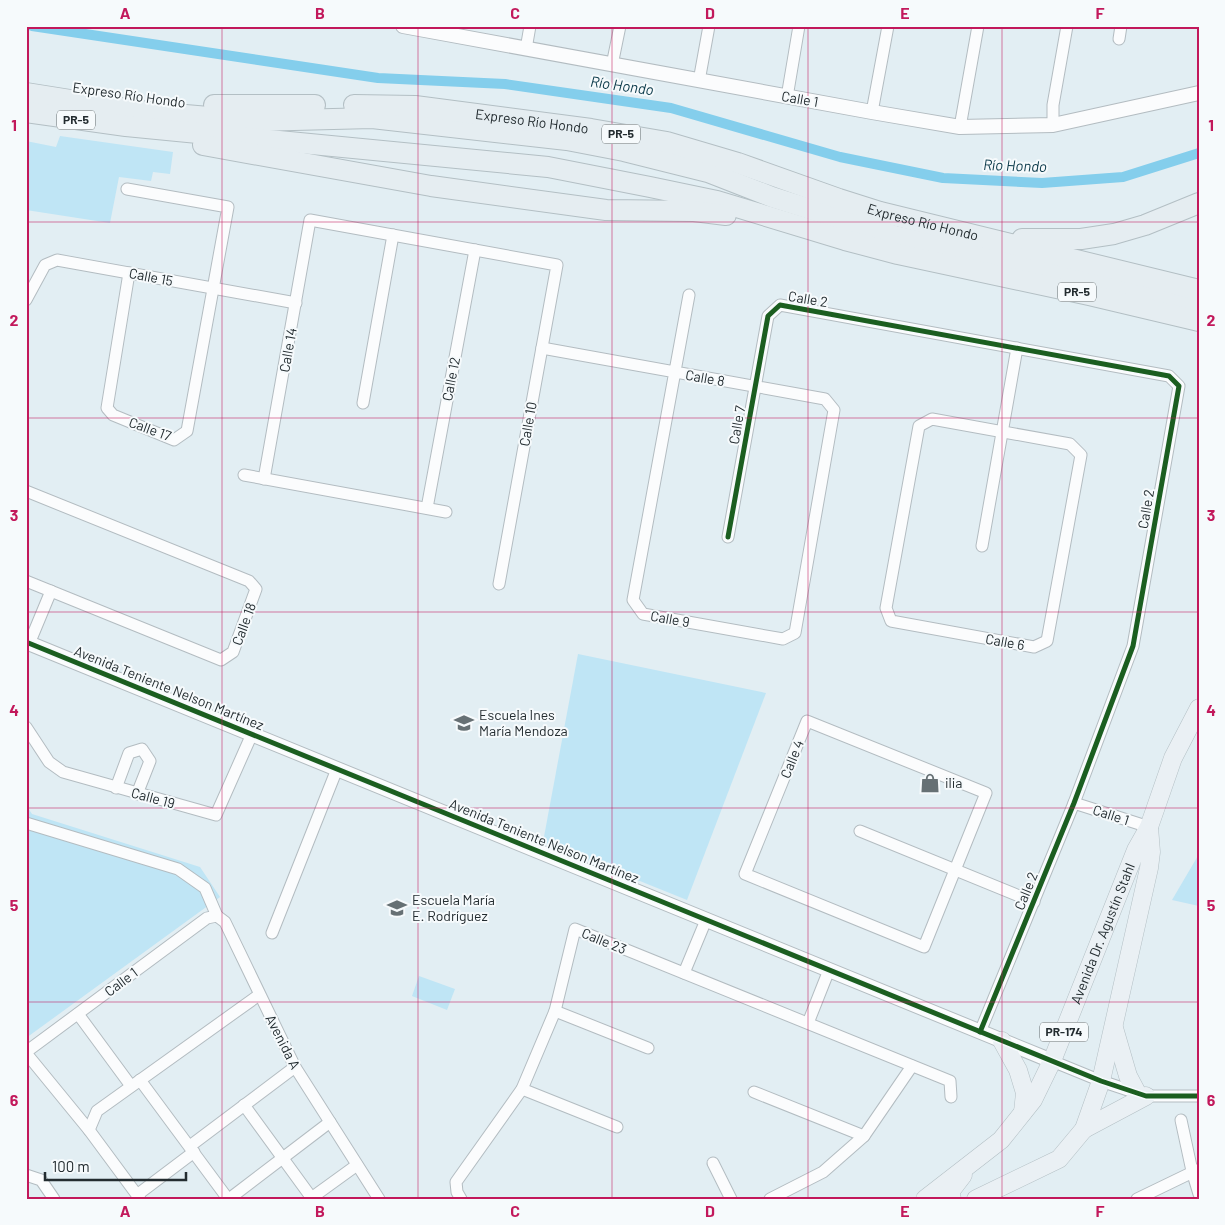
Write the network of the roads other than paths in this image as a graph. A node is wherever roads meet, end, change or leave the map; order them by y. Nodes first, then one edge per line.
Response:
1 (403, 26) edge
2 (530, 26) edge
3 (620, 26) edge
4 (709, 26) edge
5 (799, 26) edge
6 (888, 26) edge
7 (978, 26) edge
8 (1067, 26) edge
9 (1121, 26) edge
10 (437, 29) edge
11 (1119, 39) dead end
12 (526, 49) junction
13 (612, 65) junction
14 (26, 80) edge
15 (699, 81) junction
16 (26, 93) edge
17 (1199, 93) edge
18 (787, 97) junction
19 (26, 101) edge
20 (26, 112) edge
21 (872, 112) junction
22 (1053, 125) junction
23 (126, 126) junction
24 (960, 126) junction
25 (482, 160) junction
26 (127, 189) dead end
27 (1194, 202) edge
28 (943, 228) junction
29 (393, 235) junction
30 (834, 236) junction
31 (475, 250) junction
32 (129, 273) junction
33 (213, 289) junction
34 (1199, 290) edge
35 (688, 295) dead end
36 (26, 300) edge
37 (296, 303) junction
38 (1199, 305) edge
39 (768, 316) joint
40 (1190, 319) edge
41 (1199, 328) edge
42 (542, 348) junction
43 (1017, 348) junction
44 (674, 372) junction
45 (755, 387) junction
46 (363, 404) dead end
47 (1002, 431) junction
48 (829, 439) joint
49 (244, 475) dead end
50 (264, 478) junction
51 (26, 491) edge
52 (427, 508) junction
53 (446, 512) dead end
54 (728, 537) dead end
55 (982, 546) dead end
56 (26, 581) edge
57 (499, 584) dead end
58 (50, 591) junction
59 (28, 643) edge
60 (1199, 708) edge
61 (26, 727) edge
62 (252, 734) junction
63 (337, 769) junction
64 (116, 788) junction
65 (137, 794) junction
66 (1074, 803) junction
67 (26, 823) edge
68 (1149, 827) junction
69 (860, 831) dead end
70 (955, 870) junction
71 (1034, 902) junction
72 (216, 916) junction
73 (706, 920) junction
74 (272, 933) dead end
75 (829, 970) junction
76 (684, 973) junction
77 (259, 995) junction
78 (555, 1011) junction
79 (78, 1014) junction
80 (808, 1023) junction
81 (1113, 1025) junction
82 (980, 1032) junction
83 (1002, 1041) junction
84 (648, 1048) dead end
85 (26, 1052) edge
86 (1052, 1061) junction
87 (912, 1066) junction
88 (295, 1068) junction
89 (1101, 1081) junction
90 (136, 1083) junction
91 (522, 1089) junction
92 (754, 1092) dead end
93 (1142, 1095) junction
94 (1199, 1096) edge
95 (951, 1097) dead end
96 (244, 1105) junction
97 (1023, 1112) junction
98 (1181, 1120) dead end
99 (330, 1122) junction
100 (617, 1127) dead end
101 (1084, 1129) junction
102 (89, 1130) junction
103 (864, 1136) junction
104 (192, 1149) junction
105 (282, 1157) junction
106 (972, 1162) junction
107 (714, 1163) dead end
108 (357, 1165) junction
109 (1195, 1170) edge
110 (26, 1176) edge
111 (1199, 1194) edge
112 (138, 1197) edge
113 (310, 1198) edge
114 (54, 1199) edge
115 (229, 1199) edge
116 (379, 1199) edge
117 (461, 1199) edge
118 (731, 1199) edge
119 (770, 1199) edge
120 (925, 1199) edge
121 (952, 1199) edge
122 (976, 1199) edge
123 (1137, 1199) edge

1 - 10 street, Calle 1
2 - 12 street
3 - 13 street
4 - 15 street
5 - 18 street
6 - 21 street
7 - 24 street
8 - 22 street
9 - 11 street
10 - 12 street, Calle 1
12 - 13 street, Calle 1
13 - 15 street, Calle 1
14 - 28 highway, Expreso Río Hondo / PR-5
15 - 18 street, Calle 1
16 - 38 highway
17 - 22 street, Calle 1
18 - 21 street, Calle 1
19 - 25 highway
20 - 23 highway, Expreso Río Hondo / PR-5
21 - 24 street, Calle 1
22 - 24 street, Calle 1
23 - 25 highway, Expreso Río Hondo / PR-5
23 - 30 highway
25 - 30 highway, Expreso Río Hondo / PR-5
26 - 33 street
27 - 28 highway
28 - 34 highway, Expreso Río Hondo / PR-5
29 - 31 street
29 - 37 street, Calle 14
29 - 46 street
30 - 40 highway, Expreso Río Hondo / PR-5
31 - 42 street, Calle 10
31 - 52 street, Calle 12
32 - 33 street, Calle 15
32 - 33 street, Calle 17
32 - 36 street, Calle 15
33 - 37 street, Calle 15
35 - 44 street, Calle 9
37 - 50 street, Calle 14
39 - 43 street, Calle 2
39 - 45 street, Calle 7
40 - 41 highway
42 - 44 street, Calle 8
42 - 57 street, Calle 10
43 - 47 street
43 - 66 street, Calle 2
44 - 45 street, Calle 8
44 - 48 street, Calle 9
45 - 48 street, Calle 8
45 - 54 street, Calle 7
47 - 47 street, Calle 6
47 - 55 street
49 - 50 street
50 - 52 street
51 - 58 street, Calle 18
52 - 53 street
56 - 58 street, Calle 18
58 - 59 street
59 - 62 street, Avenida Teniente Nelson Martínez
60 - 68 highway, Avenida Dr. Agustín Stahl / PR-174
61 - 64 street, Calle 19
62 - 63 street, Avenida Teniente Nelson Martínez
62 - 65 street, Calle 19
63 - 73 street, Avenida Teniente Nelson Martínez
63 - 74 street
64 - 65 street, Calle 19
64 - 65 street
66 - 68 street, Calle 1
66 - 71 street, Calle 2
67 - 72 street, Avenida A
68 - 81 highway, Avenida Dr. Agustín Stahl / PR-174
68 - 86 highway, Avenida Dr. Agustín Stahl / PR-174
69 - 70 street
70 - 70 street, Calle 4
70 - 71 street
71 - 82 street, Calle 2
72 - 77 street, Avenida A
72 - 79 street, Calle 1
73 - 75 street, Avenida Teniente Nelson Martínez
73 - 76 street
75 - 80 street
75 - 82 street, Avenida Teniente Nelson Martínez
76 - 78 street, Calle 23
76 - 80 street, Calle 23
77 - 88 street, Avenida A
77 - 90 street
78 - 84 street
78 - 91 street, Calle 23
79 - 85 street, Calle 1
79 - 90 street
80 - 87 street, Calle 23
81 - 89 highway, Avenida Dr. Agustín Stahl / PR-174
81 - 93 highway
82 - 83 street, Avenida Teniente Nelson Martínez
83 - 86 street, Avenida Teniente Nelson Martínez
83 - 97 highway
85 - 102 street
86 - 89 street
86 - 97 highway, Avenida Dr. Agustín Stahl / PR-174
87 - 95 street, Calle 23
87 - 103 street
88 - 96 street
88 - 99 street, Avenida A
89 - 93 street
89 - 101 highway, Avenida Dr. Agustín Stahl / PR-174
90 - 102 street
90 - 104 street
91 - 100 street
91 - 117 street, Calle 23
92 - 103 street
93 - 94 street
93 - 101 highway
96 - 104 street
96 - 105 street
97 - 106 highway, Avenida Dr. Agustín Stahl / PR-174
98 - 109 street
99 - 105 street
99 - 108 street, Avenida A
101 - 122 highway, Avenida Dr. Agustín Stahl / PR-174
102 - 112 street
103 - 119 street
104 - 112 street
104 - 115 street
105 - 113 street
105 - 115 street
106 - 120 highway, Avenida Dr. Agustín Stahl / PR-174
106 - 121 highway
107 - 118 street
108 - 113 street
108 - 116 street, Avenida A
109 - 111 street
109 - 123 street
110 - 114 street

